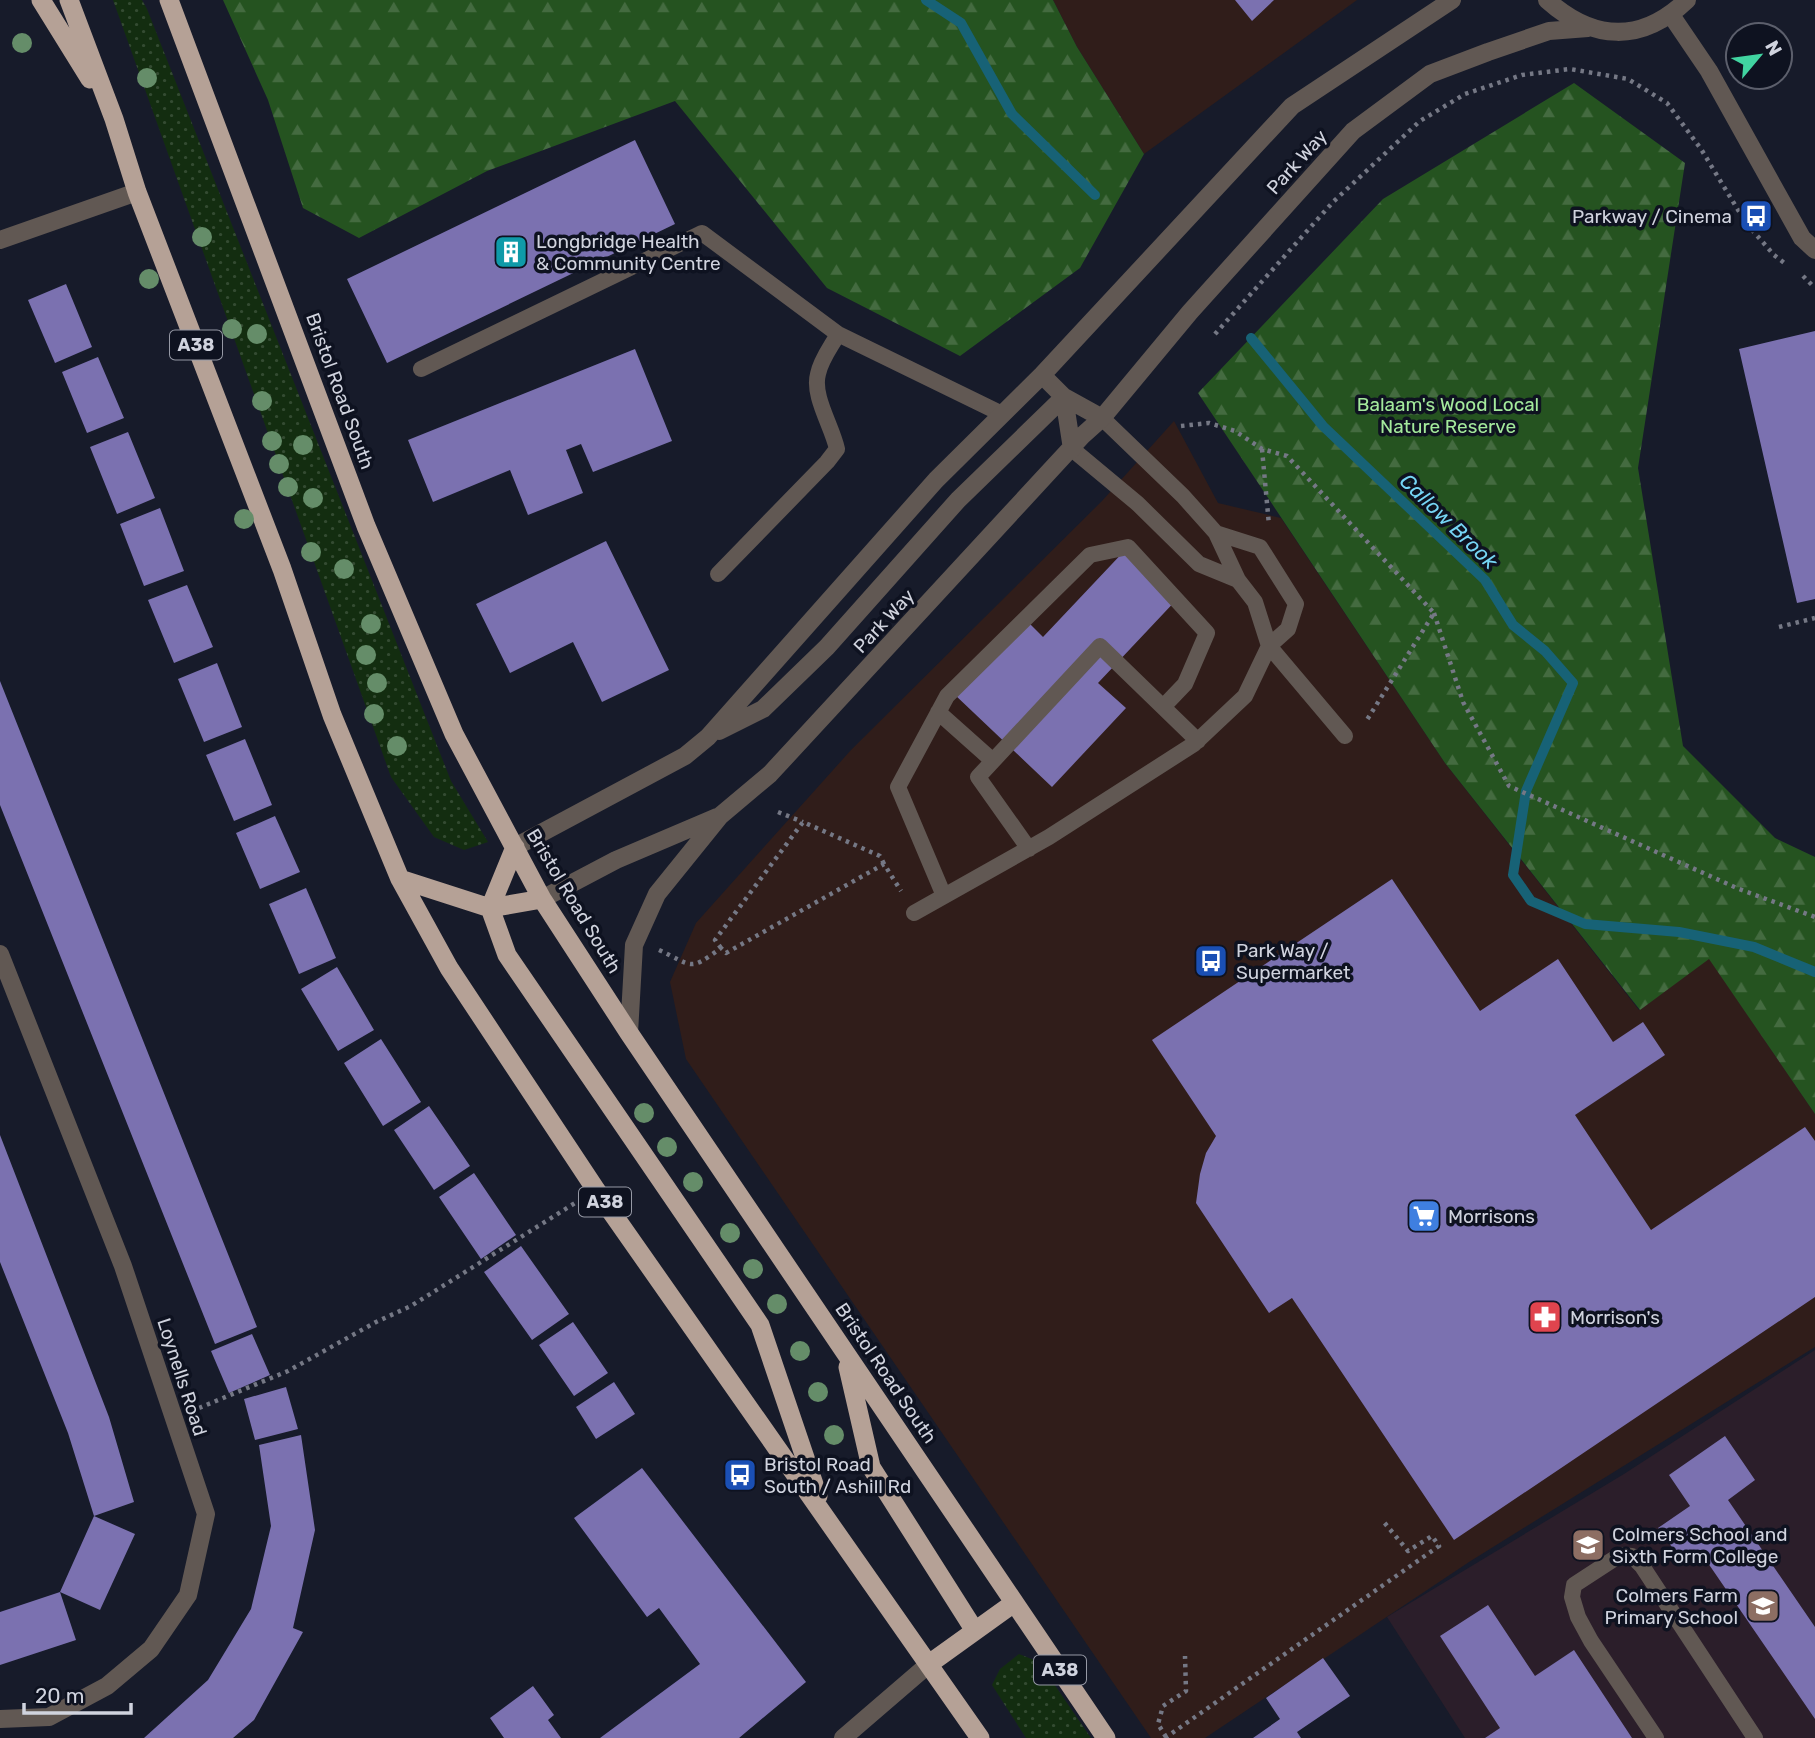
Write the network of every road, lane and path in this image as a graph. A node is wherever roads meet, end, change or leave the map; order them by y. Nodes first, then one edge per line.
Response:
1 (41, 0) edge
2 (69, 0) edge
3 (169, 0) edge
4 (1452, 0) edge
5 (1547, 0) edge
6 (1687, 0) edge
7 (1671, 15) junction
8 (1588, 27) junction
9 (114, 119) junction
10 (138, 192) junction
11 (0, 240) edge
12 (1815, 250) edge
13 (1815, 288) edge
14 (838, 334) junction
15 (1215, 334) dead end
16 (421, 369) dead end
17 (1042, 376) junction
18 (1065, 397) junction
19 (1002, 414) junction
20 (1102, 418) junction
21 (1181, 426) dead end
22 (1072, 449) junction
23 (1262, 449) junction
24 (1216, 533) junction
25 (1260, 547) junction
26 (718, 574) dead end
27 (1238, 580) junction
28 (1434, 613) junction
29 (1815, 618) edge
30 (1779, 627) dead end
31 (1269, 646) junction
32 (1163, 707) junction
33 (938, 712) junction
34 (1345, 736) joint
35 (708, 737) junction
36 (1198, 741) junction
37 (993, 761) junction
38 (778, 812) dead end
39 (720, 816) junction
40 (803, 822) junction
41 (515, 847) junction
42 (1029, 849) junction
43 (884, 864) junction
44 (400, 878) junction
45 (944, 896) junction
46 (542, 899) junction
47 (490, 908) junction
48 (914, 913) joint
49 (1815, 917) edge
50 (721, 948) junction
51 (658, 950) dead end
52 (0, 954) edge
53 (629, 1033) junction
54 (596, 1190) junction
55 (845, 1353) junction
56 (174, 1419) junction
57 (825, 1516) junction
58 (1383, 1521) dead end
59 (1014, 1603) junction
60 (975, 1631) junction
61 (1185, 1656) dead end
62 (929, 1664) junction
63 (0, 1719) edge
64 (843, 1738) edge
65 (980, 1738) edge
66 (1105, 1738) edge
67 (1166, 1738) edge
68 (1656, 1738) edge
69 (1755, 1738) edge

1 - 9 highway
2 - 9 highway, A38
3 - 41 highway, Bristol Road South / A38
4 - 17 street, Park Way
5 - 8 street
6 - 7 street
7 - 8 street
7 - 12 street
8 - 20 street, Park Way
9 - 10 highway, A38
10 - 11 street
10 - 44 highway, A38
13 - 15 path
14 - 16 lane
14 - 19 lane
14 - 26 lane
17 - 18 street
17 - 19 street, Park Way
18 - 20 street
18 - 22 street
18 - 35 street, Park Way
19 - 35 street, Park Way
20 - 22 street, Park Way
20 - 24 lane
21 - 23 path
22 - 27 lane
22 - 39 street, Park Way
23 - 25 path
23 - 28 path
24 - 25 lane
24 - 27 lane
25 - 31 lane
27 - 31 lane
28 - 34 path
28 - 49 path
29 - 30 path
31 - 34 lane
31 - 36 lane
32 - 33 lane
32 - 36 lane
32 - 37 lane
33 - 37 lane
33 - 45 lane
35 - 41 street, Park Way
36 - 42 lane
37 - 42 lane
38 - 40 path
39 - 46 street, Park Way
39 - 53 street, Park Way
40 - 43 path
40 - 50 path
41 - 46 highway, Bristol Road South / A38
41 - 47 highway
42 - 45 lane
43 - 48 path
43 - 50 path
44 - 47 highway
44 - 54 highway, A38
45 - 48 lane
46 - 47 highway
46 - 53 highway, Bristol Road South / A38
47 - 57 highway
50 - 51 path
52 - 56 street, Loynells Road
53 - 55 highway, Bristol Road South / A38
54 - 56 path
54 - 57 highway, A38
55 - 59 highway, Bristol Road South / A38
55 - 60 highway
56 - 63 street, Loynells Road
57 - 62 highway, A38
58 - 67 path
59 - 60 highway
59 - 66 highway, Bristol Road South / A38
60 - 62 highway
61 - 67 path
62 - 64 street
62 - 65 highway, A38
68 - 69 lane

